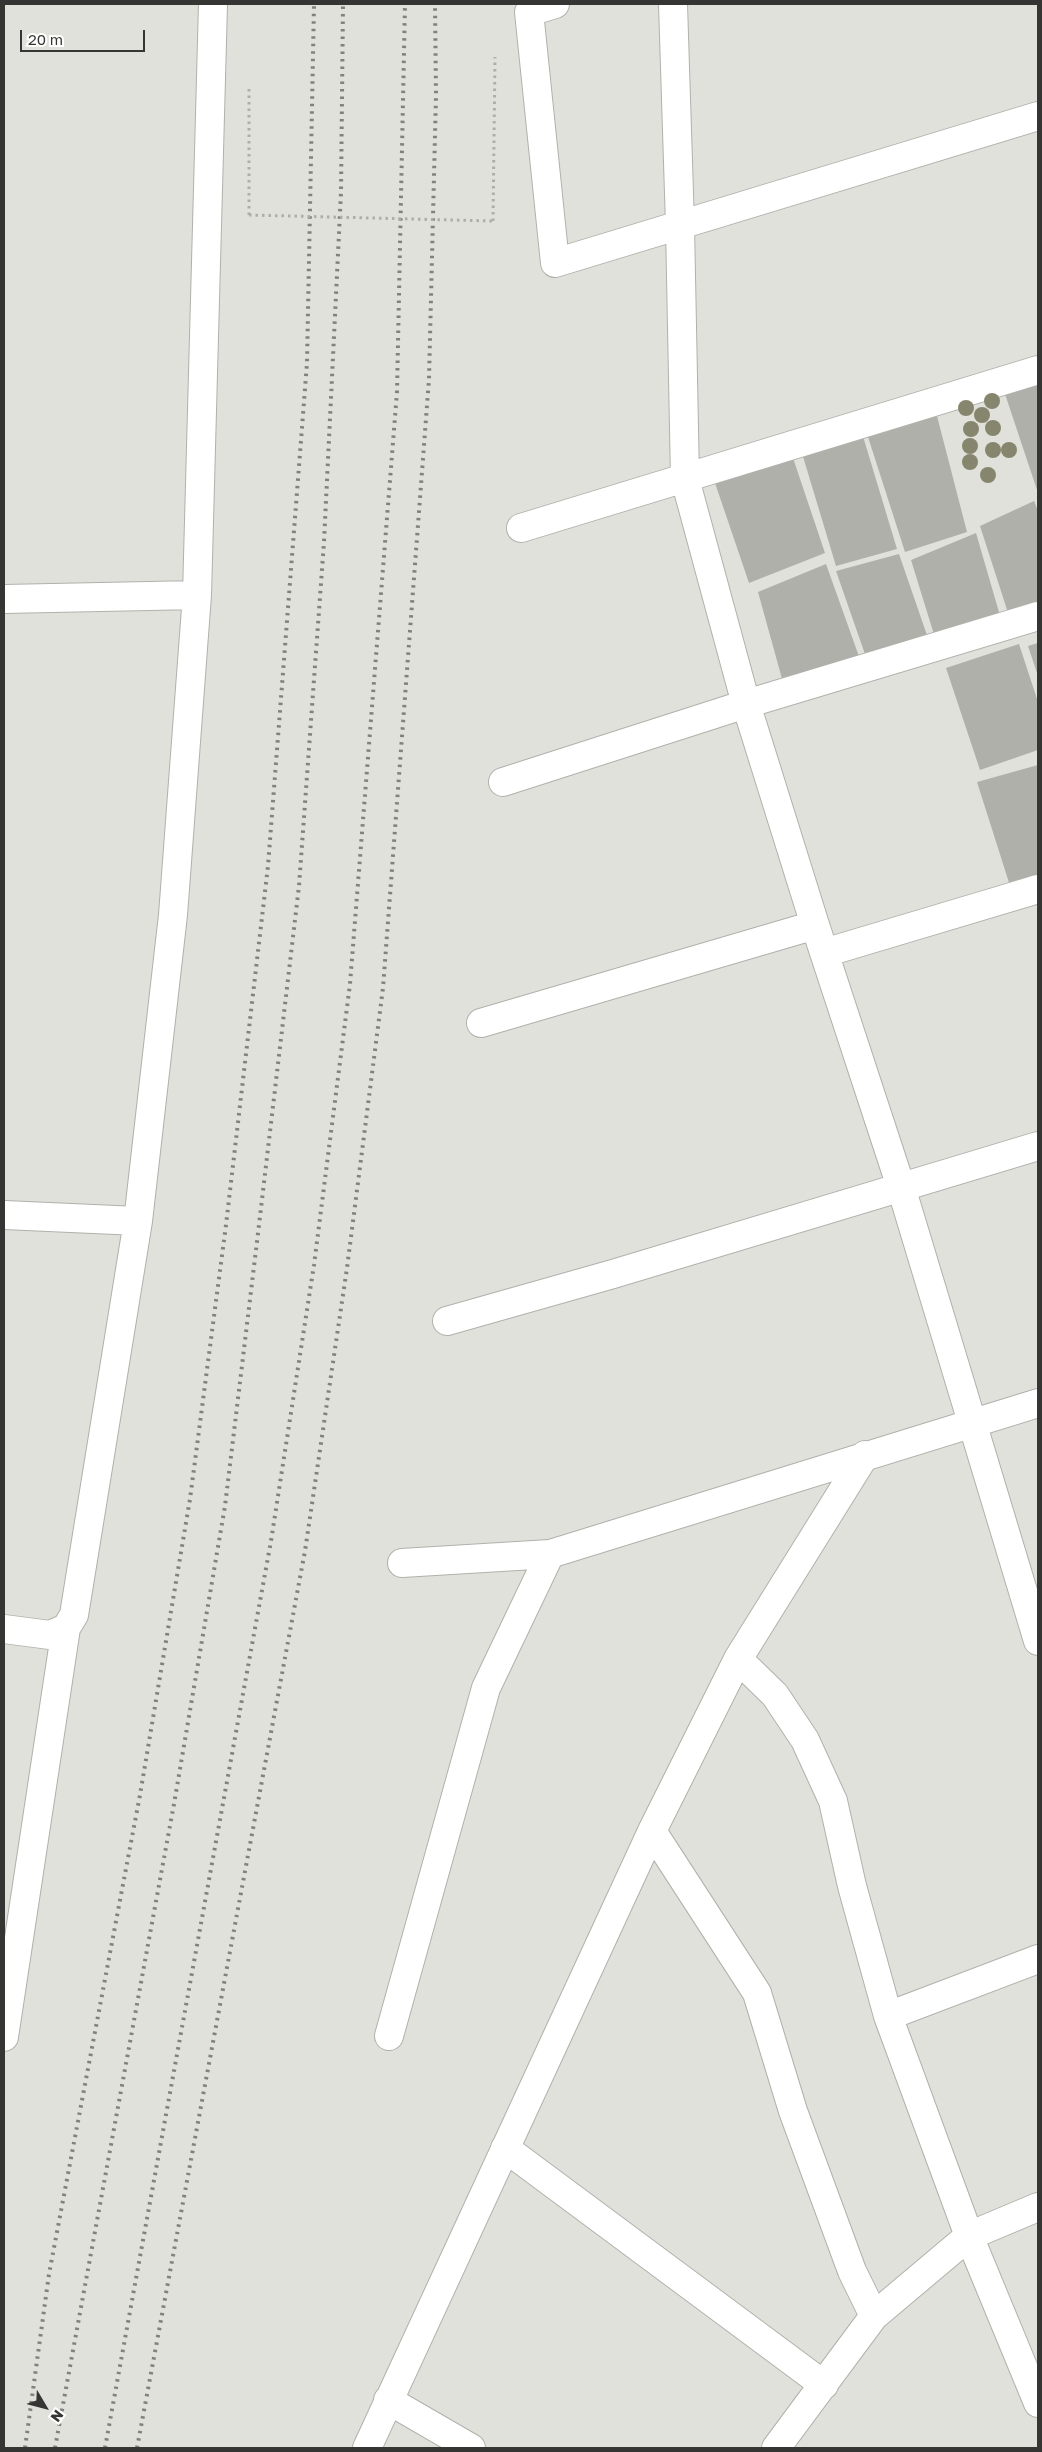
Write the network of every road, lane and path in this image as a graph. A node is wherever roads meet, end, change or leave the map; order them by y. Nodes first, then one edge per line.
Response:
1 (212, 4) edge
2 (555, 4) edge
3 (672, 4) edge
4 (495, 53) dead end
5 (249, 81) dead end
6 (1038, 116) edge
7 (680, 225) junction
8 (1038, 370) edge
9 (685, 479) junction
10 (521, 528) dead end
11 (197, 595) junction
12 (4, 599) edge
13 (1038, 616) edge
14 (746, 704) junction
15 (503, 782) dead end
16 (1038, 889) edge
17 (815, 925) junction
18 (824, 953) junction
19 (481, 1023) dead end
20 (1038, 1146) edge
21 (901, 1187) junction
22 (4, 1215) edge
23 (138, 1221) junction
24 (447, 1320) dead end
25 (1038, 1403) edge
26 (971, 1424) junction
27 (864, 1456) junction
28 (550, 1554) junction
29 (402, 1563) dead end
30 (66, 1628) junction
31 (4, 1629) edge
32 (1038, 1641) edge
33 (738, 1659) junction
34 (652, 1831) junction
35 (1038, 1959) edge
36 (888, 2016) junction
37 (389, 2036) dead end
38 (4, 2037) edge
39 (505, 2148) junction
40 (1038, 2207) edge
41 (969, 2236) junction
42 (874, 2316) junction
43 (824, 2385) junction
44 (388, 2400) junction
45 (1038, 2403) edge
46 (367, 2448) edge
47 (471, 2448) edge
48 (776, 2448) edge

1 - 11 street
2 - 7 street
3 - 7 street
4 - 5 path, bridge
6 - 7 street
7 - 9 street
8 - 9 street
9 - 10 street
9 - 14 street
11 - 12 street
11 - 23 street
13 - 14 street
14 - 15 street
14 - 17 street
16 - 18 street
17 - 18 street
17 - 19 street
18 - 21 street
20 - 21 street
21 - 24 street
21 - 26 street
22 - 23 street
23 - 30 street
25 - 26 street
26 - 27 street
26 - 32 street
27 - 28 street
27 - 33 street
28 - 29 street
28 - 37 street
30 - 31 street
30 - 38 street
33 - 34 street
33 - 36 street
34 - 39 street
34 - 42 street
35 - 36 street
36 - 41 street
39 - 43 street
39 - 44 street
40 - 41 street
41 - 42 street
41 - 45 street
42 - 43 street
43 - 48 street
44 - 46 street
44 - 47 street

